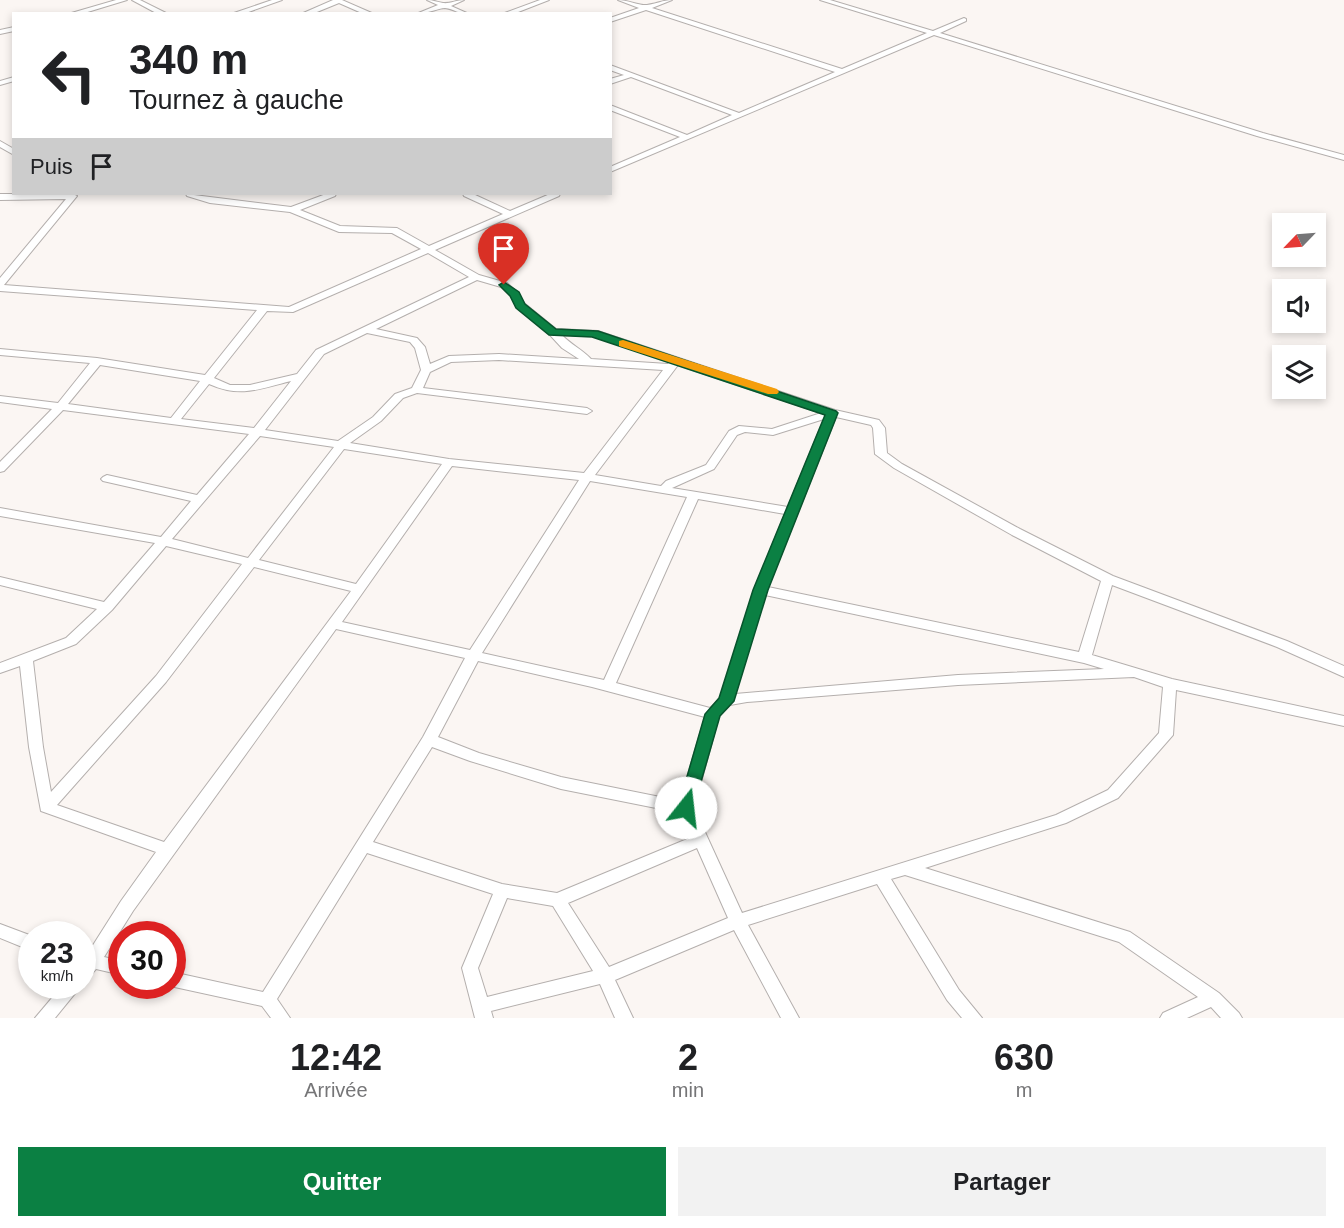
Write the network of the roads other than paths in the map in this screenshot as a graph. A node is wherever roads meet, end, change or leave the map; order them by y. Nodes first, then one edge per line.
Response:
1 (124, 0) edge
2 (135, 0) edge
3 (279, 0) edge
4 (430, 0) edge
5 (461, 0) edge
6 (546, 0) edge
7 (621, 0) edge
8 (669, 0) edge
9 (823, 0) edge
10 (338, 1) edge
11 (444, 5) junction
12 (646, 8) junction
13 (85, 12) edge
14 (161, 12) edge
15 (240, 12) edge
16 (309, 12) edge
17 (366, 12) edge
18 (425, 12) edge
19 (461, 12) edge
20 (512, 12) edge
21 (612, 19) edge
22 (964, 20) dead end
23 (931, 32) junction
24 (612, 68) edge
25 (840, 71) junction
26 (630, 75) junction
27 (612, 81) edge
28 (612, 108) edge
29 (738, 114) junction
30 (686, 137) junction
31 (1344, 158) edge
32 (612, 169) edge
33 (72, 195) edge
34 (193, 195) edge
35 (329, 195) edge
36 (469, 195) edge
37 (554, 195) edge
38 (0, 196) edge
39 (291, 210) junction
40 (510, 214) junction
41 (430, 249) junction
42 (476, 277) junction
43 (0, 284) edge
44 (0, 288) edge
45 (264, 308) junction
46 (366, 330) junction
47 (553, 332) junction
48 (0, 352) edge
49 (97, 362) junction
50 (581, 363) junction
51 (672, 364) junction
52 (426, 370) junction
53 (301, 376) junction
54 (207, 380) junction
55 (416, 390) junction
56 (0, 399) edge
57 (61, 406) junction
58 (587, 411) dead end
59 (832, 413) junction
60 (174, 421) junction
61 (257, 432) junction
62 (342, 444) junction
63 (449, 462) junction
64 (0, 469) edge
65 (587, 477) junction
66 (107, 479) dead end
67 (664, 490) junction
68 (694, 495) junction
69 (199, 499) junction
70 (792, 511) junction
71 (0, 512) edge
72 (164, 541) junction
73 (249, 564) junction
74 (1108, 579) junction
75 (0, 581) edge
76 (359, 589) junction
77 (760, 590) junction
78 (107, 607) junction
79 (332, 624) junction
80 (473, 657) junction
81 (26, 658) junction
82 (1084, 658) junction
83 (0, 668) edge
84 (1135, 672) junction
85 (1344, 672) edge
86 (1170, 684) junction
87 (608, 686) junction
88 (726, 701) junction
89 (713, 714) junction
90 (1344, 721) edge
91 (429, 740) junction
92 (46, 807) junction
93 (686, 808) junction
94 (701, 840) junction
95 (362, 845) junction
96 (166, 849) junction
97 (904, 868) junction
98 (880, 875) junction
99 (502, 891) junction
100 (558, 900) junction
101 (738, 921) junction
102 (0, 931) edge
103 (18, 938) edge
104 (96, 951) edge
105 (604, 976) junction
106 (186, 982) edge
107 (1213, 998) junction
108 (61, 999) edge
109 (267, 1000) junction
110 (482, 1012) edge
111 (44, 1018) edge
112 (281, 1018) edge
113 (624, 1018) edge
114 (790, 1018) edge
115 (973, 1018) edge
116 (1169, 1018) edge
117 (1233, 1018) edge

1 - 13 street
2 - 14 street
3 - 15 street
4 - 11 street
5 - 11 street
6 - 20 street
7 - 12 street
8 - 12 street
9 - 23 street
10 - 16 street
10 - 17 street
11 - 18 street
11 - 19 street
12 - 21 street
12 - 25 street
22 - 23 street
23 - 25 street
23 - 31 street
24 - 26 street
25 - 29 street
26 - 27 street
26 - 29 street
28 - 30 street
29 - 30 street
30 - 32 street
33 - 38 street
33 - 43 street
34 - 39 street
35 - 39 street
36 - 40 street
37 - 40 street
39 - 41 street
40 - 41 street
41 - 42 street
41 - 45 street
42 - 46 street
42 - 47 street
44 - 45 street
45 - 54 street
46 - 52 street
46 - 53 street
47 - 50 street
47 - 51 street
48 - 49 street
49 - 54 street
49 - 57 street
50 - 51 street
50 - 52 street
51 - 59 street
51 - 65 street
52 - 55 street
53 - 54 street
53 - 61 street
54 - 60 street
55 - 58 street
55 - 62 street
56 - 57 street
57 - 60 street
57 - 64 street
59 - 67 street
59 - 70 street
59 - 74 street
60 - 61 street
61 - 62 street
61 - 69 street
62 - 63 street
62 - 73 street
63 - 65 street
63 - 76 street
65 - 67 street
65 - 80 street
66 - 69 street
67 - 68 street
68 - 70 street
68 - 87 street
69 - 72 street
70 - 77 street
71 - 72 street
72 - 73 street
72 - 78 street
73 - 76 street
73 - 92 street
74 - 82 street
74 - 85 street
75 - 78 street
76 - 79 street
77 - 82 street
77 - 88 street
78 - 81 street
79 - 80 street
79 - 96 street
80 - 87 street
80 - 91 street
81 - 83 street
81 - 92 street
82 - 84 street
84 - 86 street
84 - 88 street
86 - 90 street
86 - 97 street
87 - 89 street
88 - 89 street
89 - 93 street
91 - 93 street
91 - 95 street
92 - 96 street
93 - 94 street
94 - 100 street
94 - 101 street
95 - 99 street
95 - 109 street
96 - 104 street
97 - 98 street
97 - 107 street
98 - 101 street
98 - 115 street
99 - 100 street
99 - 110 street
100 - 105 street
101 - 105 street
101 - 114 street
102 - 103 street
105 - 110 street
105 - 113 street
106 - 109 street
107 - 116 street
107 - 117 street
108 - 111 street
109 - 112 street

